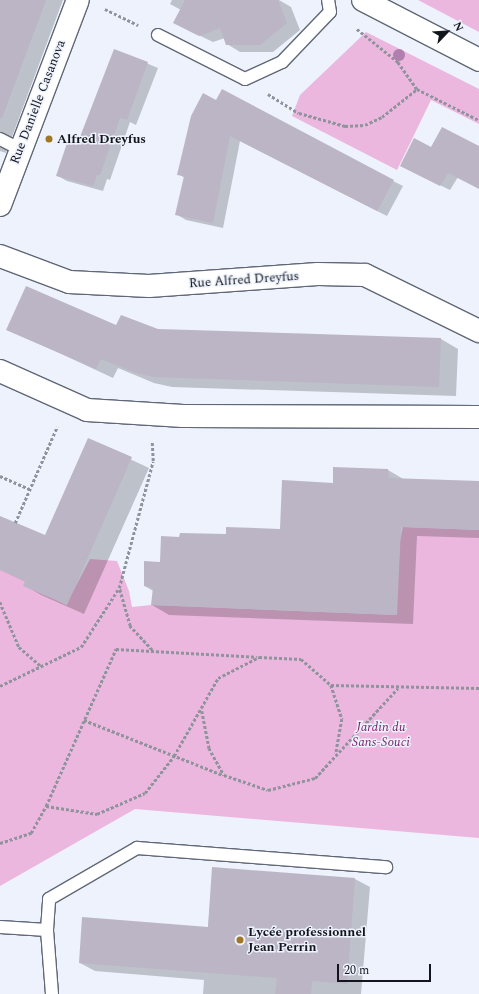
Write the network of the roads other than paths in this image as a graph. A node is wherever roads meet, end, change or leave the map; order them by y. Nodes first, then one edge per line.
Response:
1 (78, 0) edge
2 (328, 0) edge
3 (363, 0) edge
4 (158, 35) road end
5 (479, 60) edge
6 (0, 139) edge
7 (20, 149) junction
8 (0, 205) edge
9 (0, 256) edge
10 (479, 331) edge
11 (0, 371) edge
12 (479, 417) edge
13 (386, 867) dead end
14 (0, 927) edge
15 (47, 930) junction
16 (52, 994) edge

1 - 7 street, Rue Danielle Casanova
2 - 4 lane
3 - 5 street
6 - 7 lane
7 - 8 street, Rue Danielle Casanova
9 - 10 street, Rue Alfred Dreyfus
11 - 12 street
13 - 15 lane
14 - 15 lane
15 - 16 lane

